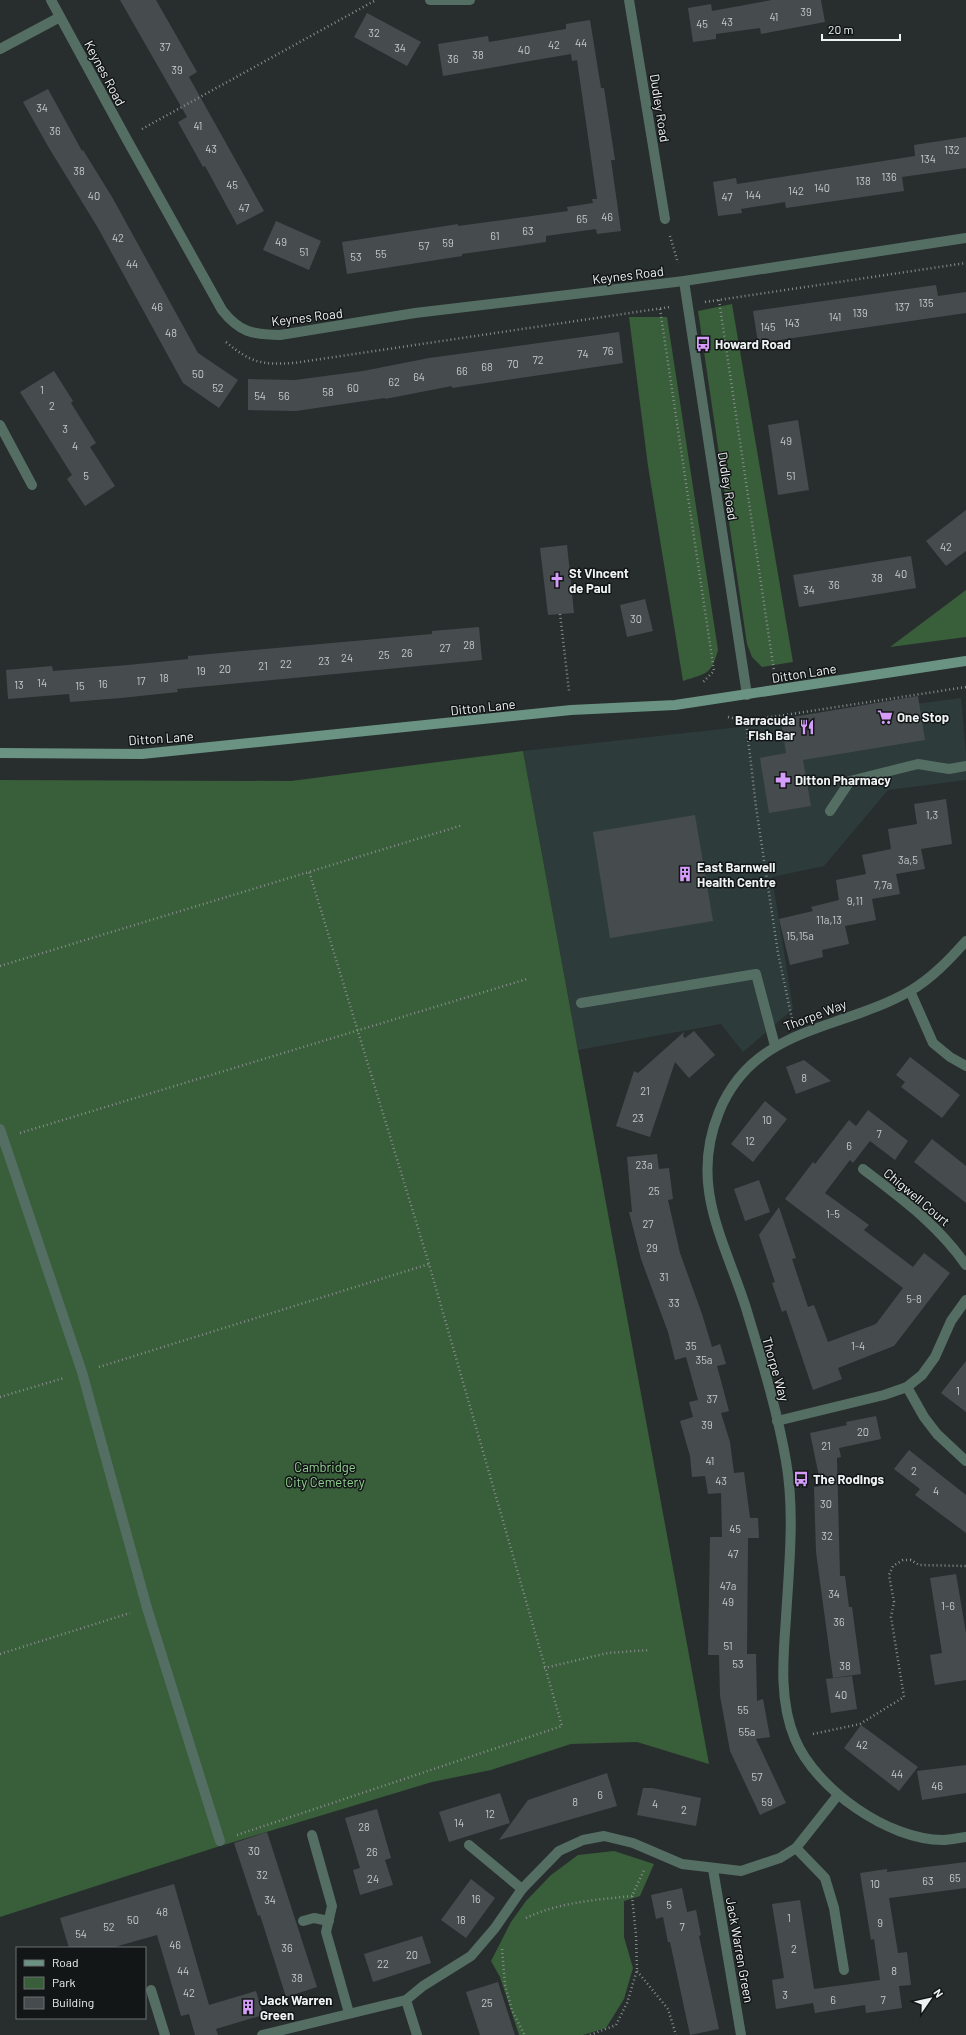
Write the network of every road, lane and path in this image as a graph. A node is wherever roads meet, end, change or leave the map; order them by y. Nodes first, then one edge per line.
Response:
1 (51, 0) edge
2 (376, 0) edge
3 (430, 0) edge
4 (470, 0) edge
5 (629, 0) edge
6 (60, 17) junction
7 (0, 49) edge
8 (126, 138) junction
9 (665, 219) joint
10 (966, 238) edge
11 (966, 263) edge
12 (684, 281) junction
13 (719, 300) junction
14 (688, 305) junction
15 (660, 309) junction
16 (222, 339) dead end
17 (0, 425) edge
18 (32, 485) dead end
19 (560, 614) dead end
20 (966, 661) edge
21 (700, 684) dead end
22 (966, 687) edge
23 (777, 690) junction
24 (747, 695) junction
25 (571, 710) junction
26 (724, 716) dead end
27 (746, 721) junction
28 (0, 753) edge
29 (966, 766) edge
30 (830, 811) dead end
31 (463, 825) dead end
32 (309, 871) junction
33 (966, 941) edge
34 (0, 966) edge
35 (527, 979) dead end
36 (910, 991) junction
37 (581, 1003) dead end
38 (358, 1030) junction
39 (796, 1035) junction
40 (775, 1046) junction
41 (966, 1066) edge
42 (1, 1134) edge
43 (864, 1169) dead end
44 (430, 1264) junction
45 (966, 1265) edge
46 (966, 1300) edge
47 (82, 1372) junction
48 (907, 1387) junction
49 (0, 1397) edge
50 (777, 1420) junction
51 (966, 1461) edge
52 (966, 1566) edge
53 (148, 1608) junction
54 (649, 1650) dead end
55 (0, 1654) edge
56 (544, 1668) junction
57 (794, 1738) junction
58 (838, 1795) junction
59 (312, 1835) dead end
60 (966, 1837) edge
61 (220, 1841) joint
62 (469, 1845) dead end
63 (796, 1848) junction
64 (653, 1852) junction
65 (713, 1869) junction
66 (522, 1889) junction
67 (632, 1896) junction
68 (303, 1921) dead end
69 (329, 1921) junction
70 (521, 1921) dead end
71 (505, 1944) dead end
72 (637, 1970) junction
73 (844, 1970) dead end
74 (151, 1990) dead end
75 (406, 2000) junction
76 (349, 2013) junction
77 (165, 2035) edge
78 (262, 2035) edge
79 (417, 2035) edge
80 (525, 2035) edge
81 (590, 2035) edge
82 (676, 2035) edge
83 (741, 2035) edge

1 - 6 street, Keynes Road
2 - 8 path
3 - 4 street
5 - 9 street, Dudley Road
6 - 7 street
6 - 8 street, Keynes Road
8 - 12 street, Keynes Road
9 - 12 path
10 - 12 street
11 - 13 path
12 - 14 street, Dudley Road
13 - 14 path
13 - 23 path
14 - 15 path
14 - 24 street, Dudley Road
15 - 16 path
15 - 21 path
17 - 18 street
19 - 25 path
20 - 23 main road, Ditton Lane
22 - 27 path
23 - 24 main road, Ditton Lane
24 - 25 main road, Ditton Lane
25 - 28 main road, Ditton Lane
26 - 27 path
27 - 39 path
29 - 30 street
31 - 32 path
32 - 34 path
32 - 38 path
33 - 36 street, Thorpe Way
35 - 38 path
36 - 39 street, Thorpe Way
36 - 41 street
37 - 40 street
38 - 42 path
38 - 44 path
39 - 40 street, Thorpe Way
40 - 50 street, Thorpe Way
42 - 47 street
43 - 45 street, Chigwell Court
44 - 47 path
44 - 56 path
46 - 48 street
47 - 49 path
47 - 53 street
48 - 50 street
48 - 51 street
50 - 57 street, Thorpe Way
52 - 57 path
53 - 55 path
53 - 61 street
54 - 56 path
56 - 61 path
57 - 58 street, Thorpe Way
58 - 60 street, Thorpe Way
58 - 63 street
59 - 69 street
62 - 66 street
63 - 65 street
63 - 73 street
64 - 65 street
64 - 66 street
64 - 67 path
65 - 83 street, Jack Warren Green
66 - 75 street
67 - 70 path
67 - 72 path
68 - 69 street
69 - 76 street
71 - 80 path
72 - 81 path
72 - 82 path
74 - 77 street
75 - 76 street
75 - 79 street
76 - 78 street

